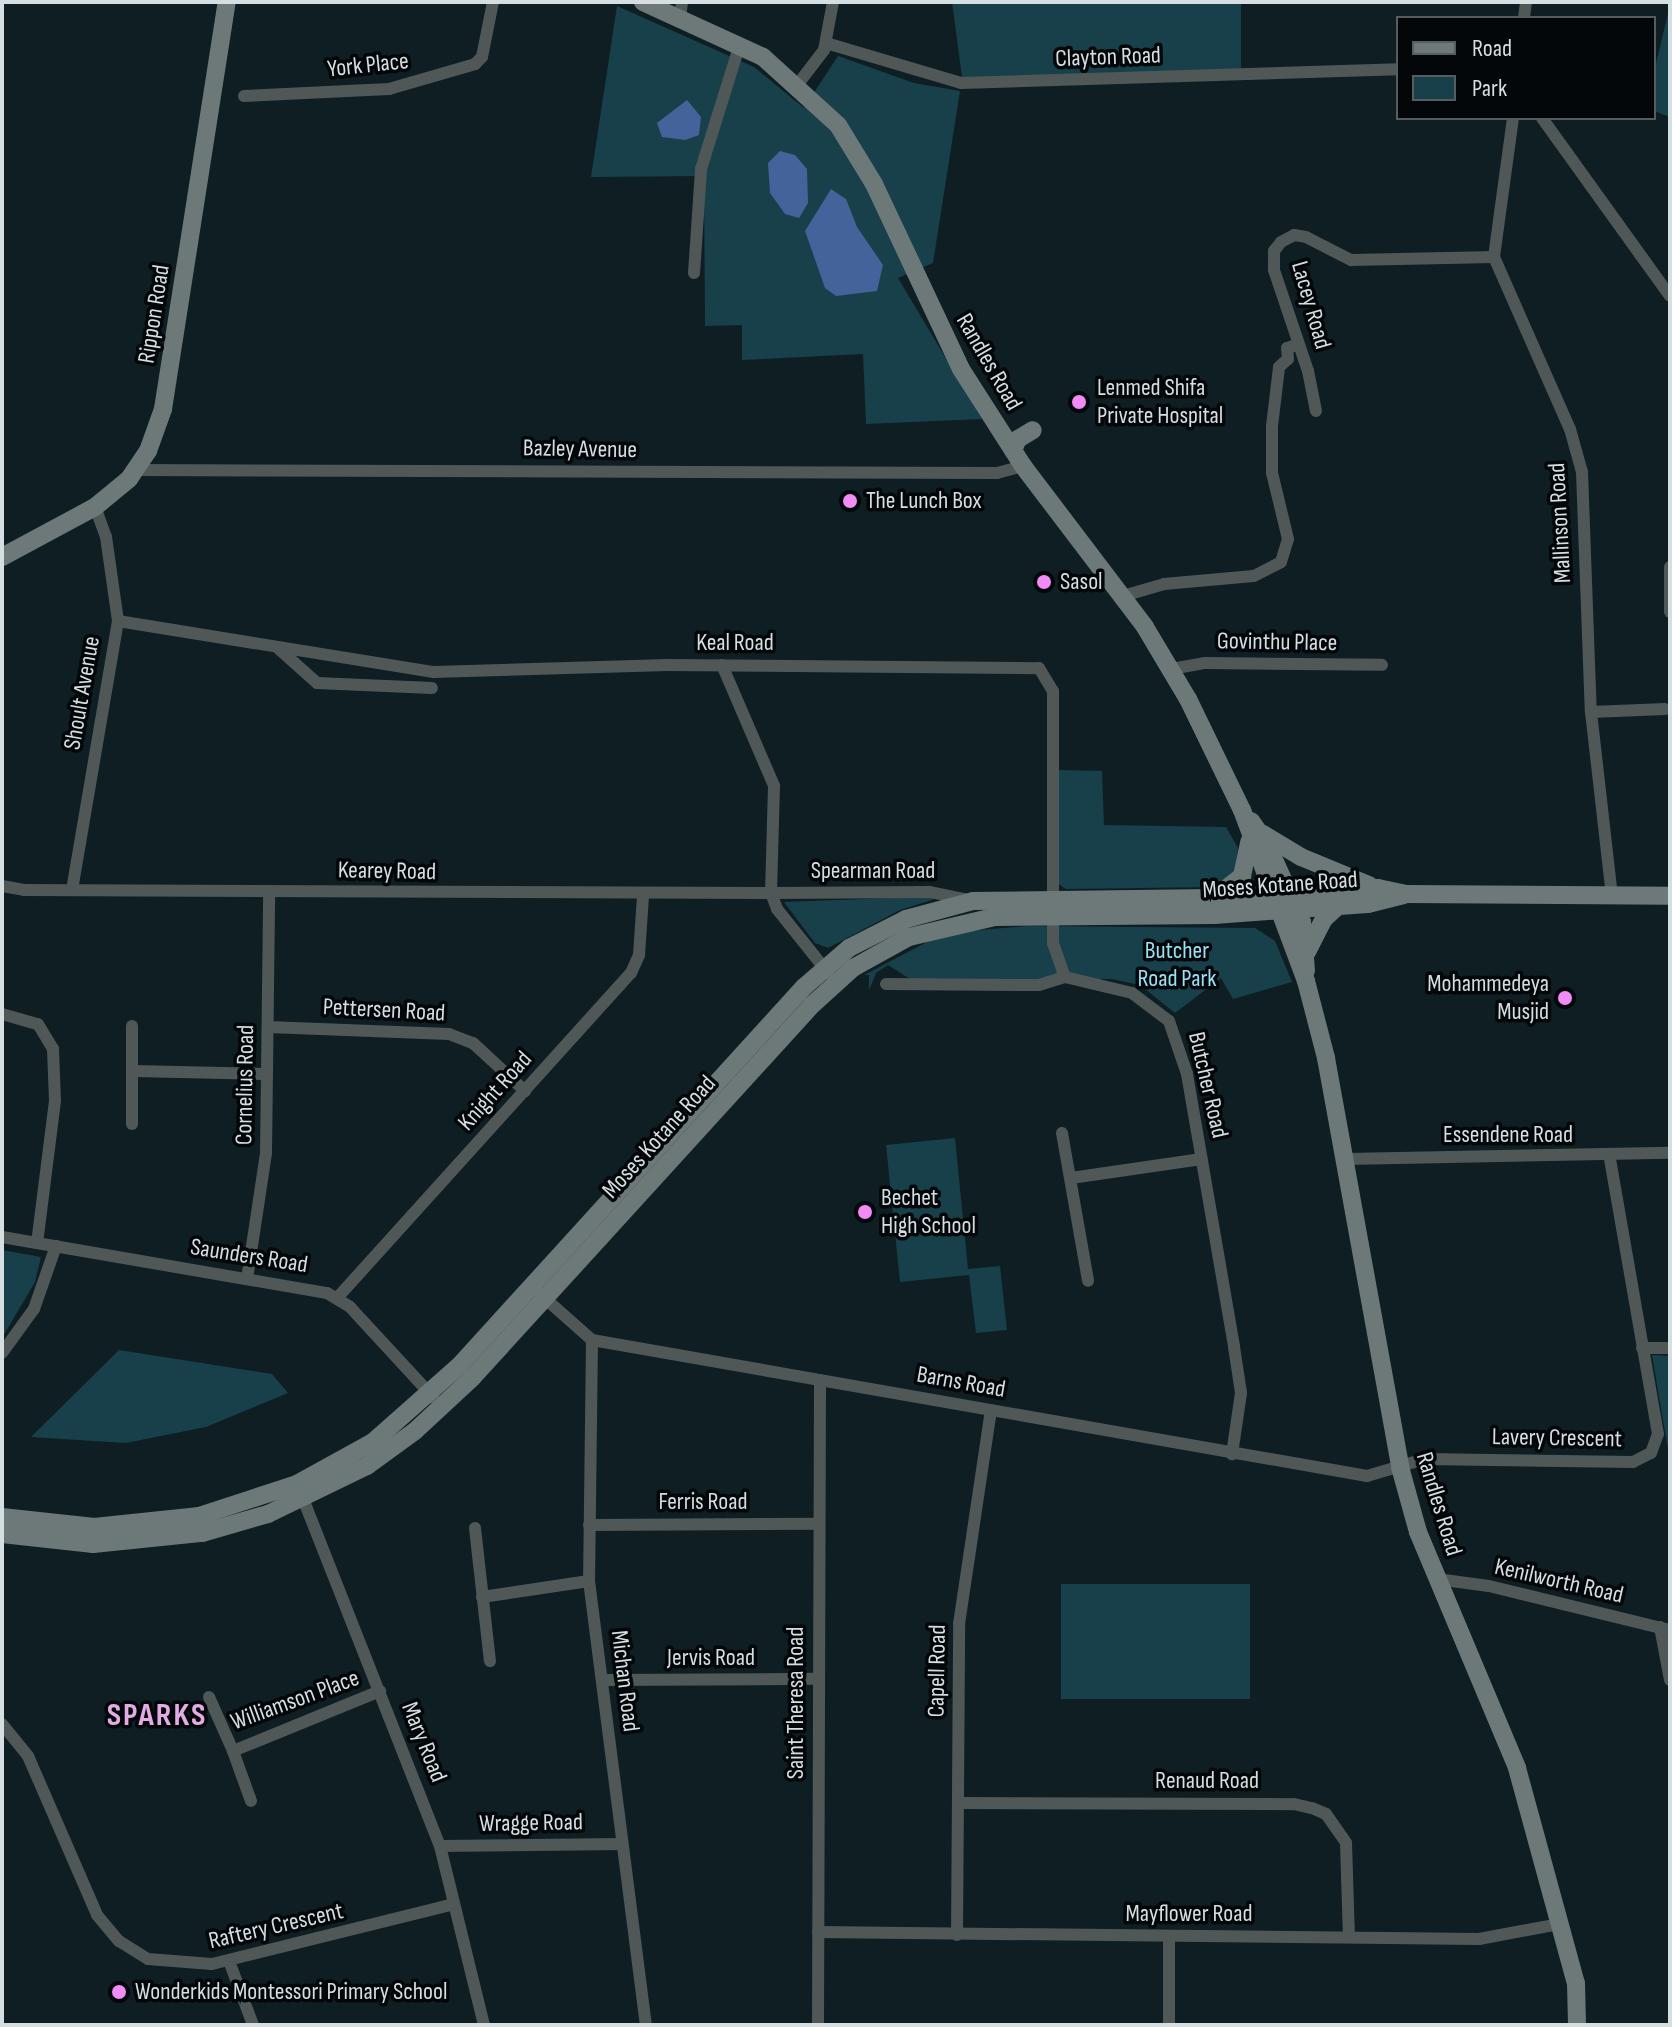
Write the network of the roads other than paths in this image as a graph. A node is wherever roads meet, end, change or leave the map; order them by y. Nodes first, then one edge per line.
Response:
1 (227, 2) edge
2 (493, 2) edge
3 (643, 2) edge
4 (833, 2) edge
5 (681, 9) edge
6 (826, 43) junction
7 (740, 44) junction
8 (1396, 69) edge
9 (798, 84) junction
10 (244, 96) dead end
11 (1513, 120) edge
12 (1543, 120) edge
13 (1494, 257) junction
14 (694, 273) dead end
15 (1670, 296) edge
16 (1297, 345) junction
17 (1316, 411) dead end
18 (1033, 430) dead end
19 (1018, 458) junction
20 (136, 470) junction
21 (95, 507) junction
22 (2, 557) edge
23 (1670, 567) edge
24 (1123, 596) junction
25 (1670, 612) edge
26 (118, 621) junction
27 (279, 649) junction
28 (722, 665) junction
29 (1382, 665) dead end
30 (1171, 669) junction
31 (432, 688) dead end
32 (1665, 709) dead end
33 (1591, 712) junction
34 (1253, 832) junction
35 (2, 886) edge
36 (1378, 888) junction
37 (72, 890) junction
38 (269, 891) junction
39 (771, 893) junction
40 (1406, 894) junction
41 (643, 896) junction
42 (1612, 896) junction
43 (1670, 896) edge
44 (1213, 898) junction
45 (973, 901) junction
46 (1284, 902) junction
47 (1338, 906) junction
48 (1052, 908) junction
49 (1307, 952) junction
50 (830, 975) junction
51 (1065, 977) junction
52 (1306, 981) junction
53 (886, 984) dead end
54 (2, 1014) edge
55 (132, 1026) dead end
56 (268, 1027) junction
57 (134, 1071) junction
58 (267, 1074) junction
59 (525, 1091) junction
60 (132, 1124) dead end
61 (1062, 1133) dead end
62 (1670, 1153) edge
63 (1610, 1158) junction
64 (1202, 1159) junction
65 (1346, 1159) junction
66 (1071, 1178) junction
67 (2, 1237) edge
68 (37, 1243) junction
69 (56, 1246) junction
70 (247, 1279) junction
71 (1088, 1281) dead end
72 (538, 1292) junction
73 (338, 1297) junction
74 (592, 1340) junction
75 (1642, 1348) junction
76 (1670, 1348) edge
77 (2, 1353) edge
78 (820, 1380) junction
79 (437, 1402) junction
80 (991, 1410) junction
81 (1232, 1454) junction
82 (1400, 1467) junction
83 (300, 1492) junction
84 (2, 1517) edge
85 (818, 1524) junction
86 (589, 1525) junction
87 (475, 1528) dead end
88 (2, 1534) edge
89 (1437, 1579) junction
90 (589, 1581) junction
91 (482, 1597) junction
92 (1665, 1629) edge
93 (490, 1661) dead end
94 (818, 1679) junction
95 (603, 1680) junction
96 (1670, 1680) edge
97 (380, 1691) junction
98 (209, 1697) dead end
99 (2, 1724) edge
100 (233, 1751) junction
101 (251, 1801) dead end
102 (958, 1803) junction
103 (622, 1844) junction
104 (440, 1846) junction
105 (454, 1904) junction
106 (1559, 1924) junction
107 (818, 1932) junction
108 (957, 1935) junction
109 (1169, 1936) junction
110 (1349, 1936) junction
111 (229, 1961) junction
112 (1576, 1983) junction
113 (253, 2025) edge
114 (484, 2025) edge
115 (646, 2025) edge
116 (818, 2025) edge
117 (1169, 2025) edge
118 (1577, 2025) edge
119 (1588, 2025) edge

1 - 20 street, Rippon Road
2 - 10 street, York Place
3 - 5 street, Randles Road
4 - 6 street
5 - 7 street, Randles Road
6 - 8 street, Clayton Road
6 - 9 street
7 - 9 street, Randles Road
7 - 14 street
9 - 19 street, Randles Road
11 - 13 street
12 - 15 street
13 - 16 street, Lacey Road
13 - 33 street, Mallinson Road
16 - 17 street, Lacey Road
16 - 24 street
18 - 19 street
19 - 20 street, Bazley Avenue
19 - 24 street, Randles Road
20 - 21 street, Rippon Road
21 - 22 street, Rippon Road
21 - 26 street, Shoult Avenue
23 - 25 street
24 - 30 street, Randles Road
26 - 27 street, Keal Road
26 - 37 street, Shoult Avenue
27 - 28 street, Keal Road
27 - 31 street
28 - 39 street
28 - 48 street, Keal Road
29 - 30 street, Govinthu Place
30 - 34 street, Randles Road
32 - 33 street
33 - 42 street, Mallinson Road
34 - 36 street
34 - 44 street
34 - 46 street, Randles Road
35 - 37 street, Kearey Road
36 - 40 street, Moses Kotane Road
36 - 46 street, Moses Kotane Road
37 - 38 street, Kearey Road
38 - 41 street, Kearey Road
38 - 56 street, Cornelius Road
39 - 41 street, Kearey Road
39 - 45 street, Spearman Road
39 - 50 street
40 - 42 street, Moses Kotane Road
40 - 47 street, Moses Kotane Road
41 - 59 street, Knight Road
42 - 43 street, Moses Kotane Road
44 - 46 street, Moses Kotane Road
44 - 48 street, Moses Kotane Road
45 - 48 street, Moses Kotane Road
45 - 50 street, Moses Kotane Road
46 - 47 street, Moses Kotane Road
46 - 48 street, Moses Kotane Road
46 - 49 street, Randles Road
46 - 52 street, Randles Road
47 - 49 street
48 - 50 street, Moses Kotane Road
48 - 51 street, Keal Road
49 - 52 street, Randles Road
50 - 72 street, Moses Kotane Road
51 - 53 street, Butcher Road
51 - 64 street, Butcher Road
52 - 65 street, Randles Road
54 - 68 street
55 - 57 street
56 - 58 street, Cornelius Road
56 - 59 street, Pettersen Road
57 - 58 street
57 - 60 street
58 - 70 street, Cornelius Road
59 - 73 street, Knight Road
61 - 66 street
62 - 63 street, Essendene Road
63 - 65 street, Essendene Road
63 - 75 street, Lavery Crescent
64 - 66 street
64 - 81 street, Butcher Road
65 - 82 street, Randles Road
66 - 71 street
67 - 68 street, Saunders Road
68 - 69 street, Saunders Road
69 - 70 street, Saunders Road
69 - 77 street
70 - 73 street, Saunders Road
72 - 74 street
72 - 79 street, Moses Kotane Road
73 - 79 street
74 - 78 street, Barns Road
74 - 86 street, Michan Road
75 - 76 street
75 - 82 street, Lavery Crescent
78 - 80 street, Barns Road
78 - 85 street, Saint Theresa Road
79 - 83 street, Moses Kotane Road
80 - 81 street, Barns Road
80 - 102 street, Capell Road
81 - 82 street, Barns Road
82 - 89 street, Randles Road
83 - 84 street, Moses Kotane Road
83 - 88 street, Moses Kotane Road
83 - 97 street, Mary Road
85 - 86 street, Ferris Road
85 - 94 street, Saint Theresa Road
86 - 90 street, Michan Road
87 - 91 street
89 - 92 street, Kenilworth Road
89 - 106 street, Randles Road
90 - 91 street
90 - 95 street, Michan Road
91 - 93 street
92 - 96 street
94 - 95 street, Jervis Road
94 - 107 street, Saint Theresa Road
95 - 103 street, Michan Road
97 - 100 street, Williamson Place
97 - 104 street, Mary Road
98 - 100 street, Williamson Place
99 - 111 street, Raftery Crescent
100 - 101 street
102 - 108 street, Capell Road
102 - 110 street, Renaud Road
103 - 104 street, Wragge Road
103 - 115 street, Michan Road
104 - 105 street, Mary Road
105 - 111 street, Raftery Crescent
105 - 114 street, Mary Road
106 - 110 street, Mayflower Road
106 - 112 street, Randles Road
107 - 108 street, Mayflower Road
107 - 116 street, Saint Theresa Road
108 - 109 street, Mayflower Road
109 - 110 street, Mayflower Road
109 - 117 street
111 - 113 street
112 - 118 street, Randles Road
112 - 119 street

